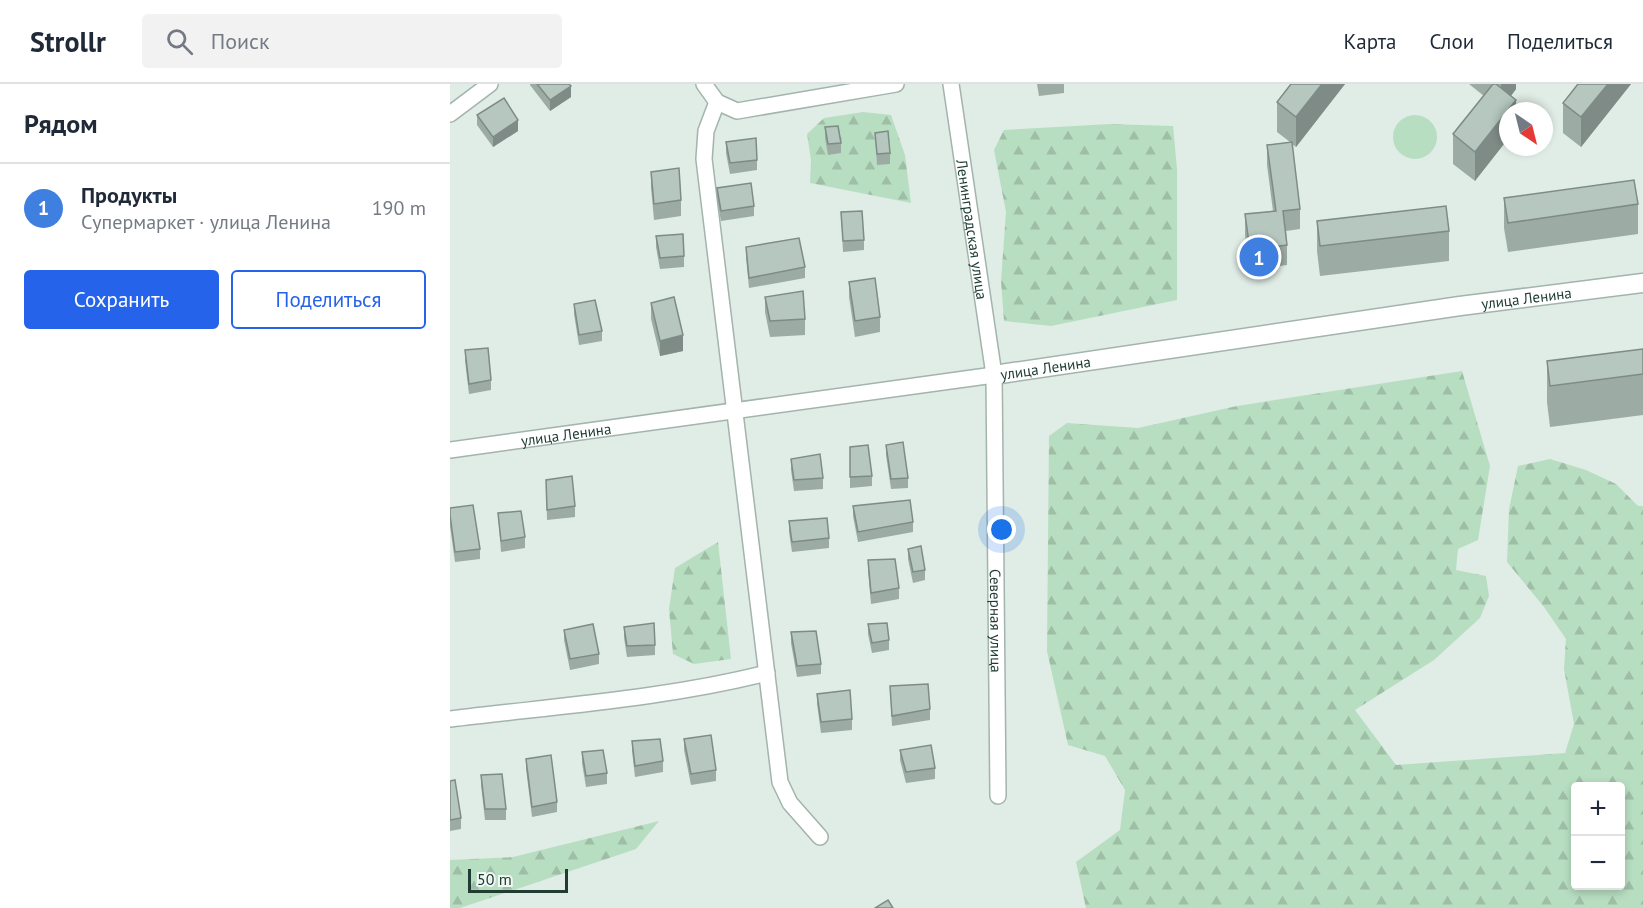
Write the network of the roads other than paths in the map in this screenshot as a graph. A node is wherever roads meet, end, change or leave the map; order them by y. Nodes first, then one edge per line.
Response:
1 (490, 84) edge
2 (704, 84) edge
3 (896, 84) edge
4 (951, 84) edge
5 (717, 102) junction
6 (450, 114) edge
7 (1643, 283) edge
8 (994, 375) junction
9 (735, 412) junction
10 (450, 450) edge
11 (767, 673) junction
12 (450, 719) edge
13 (998, 796) dead end
14 (820, 837) dead end

1 - 6 street
2 - 5 street
3 - 5 street
4 - 8 street, Ленинградская улица
5 - 9 street
7 - 8 street, улица Ленина
8 - 9 street, улица Ленина
8 - 13 street, Северная улица
9 - 10 street, улица Ленина
9 - 11 street
11 - 12 street
11 - 14 street

